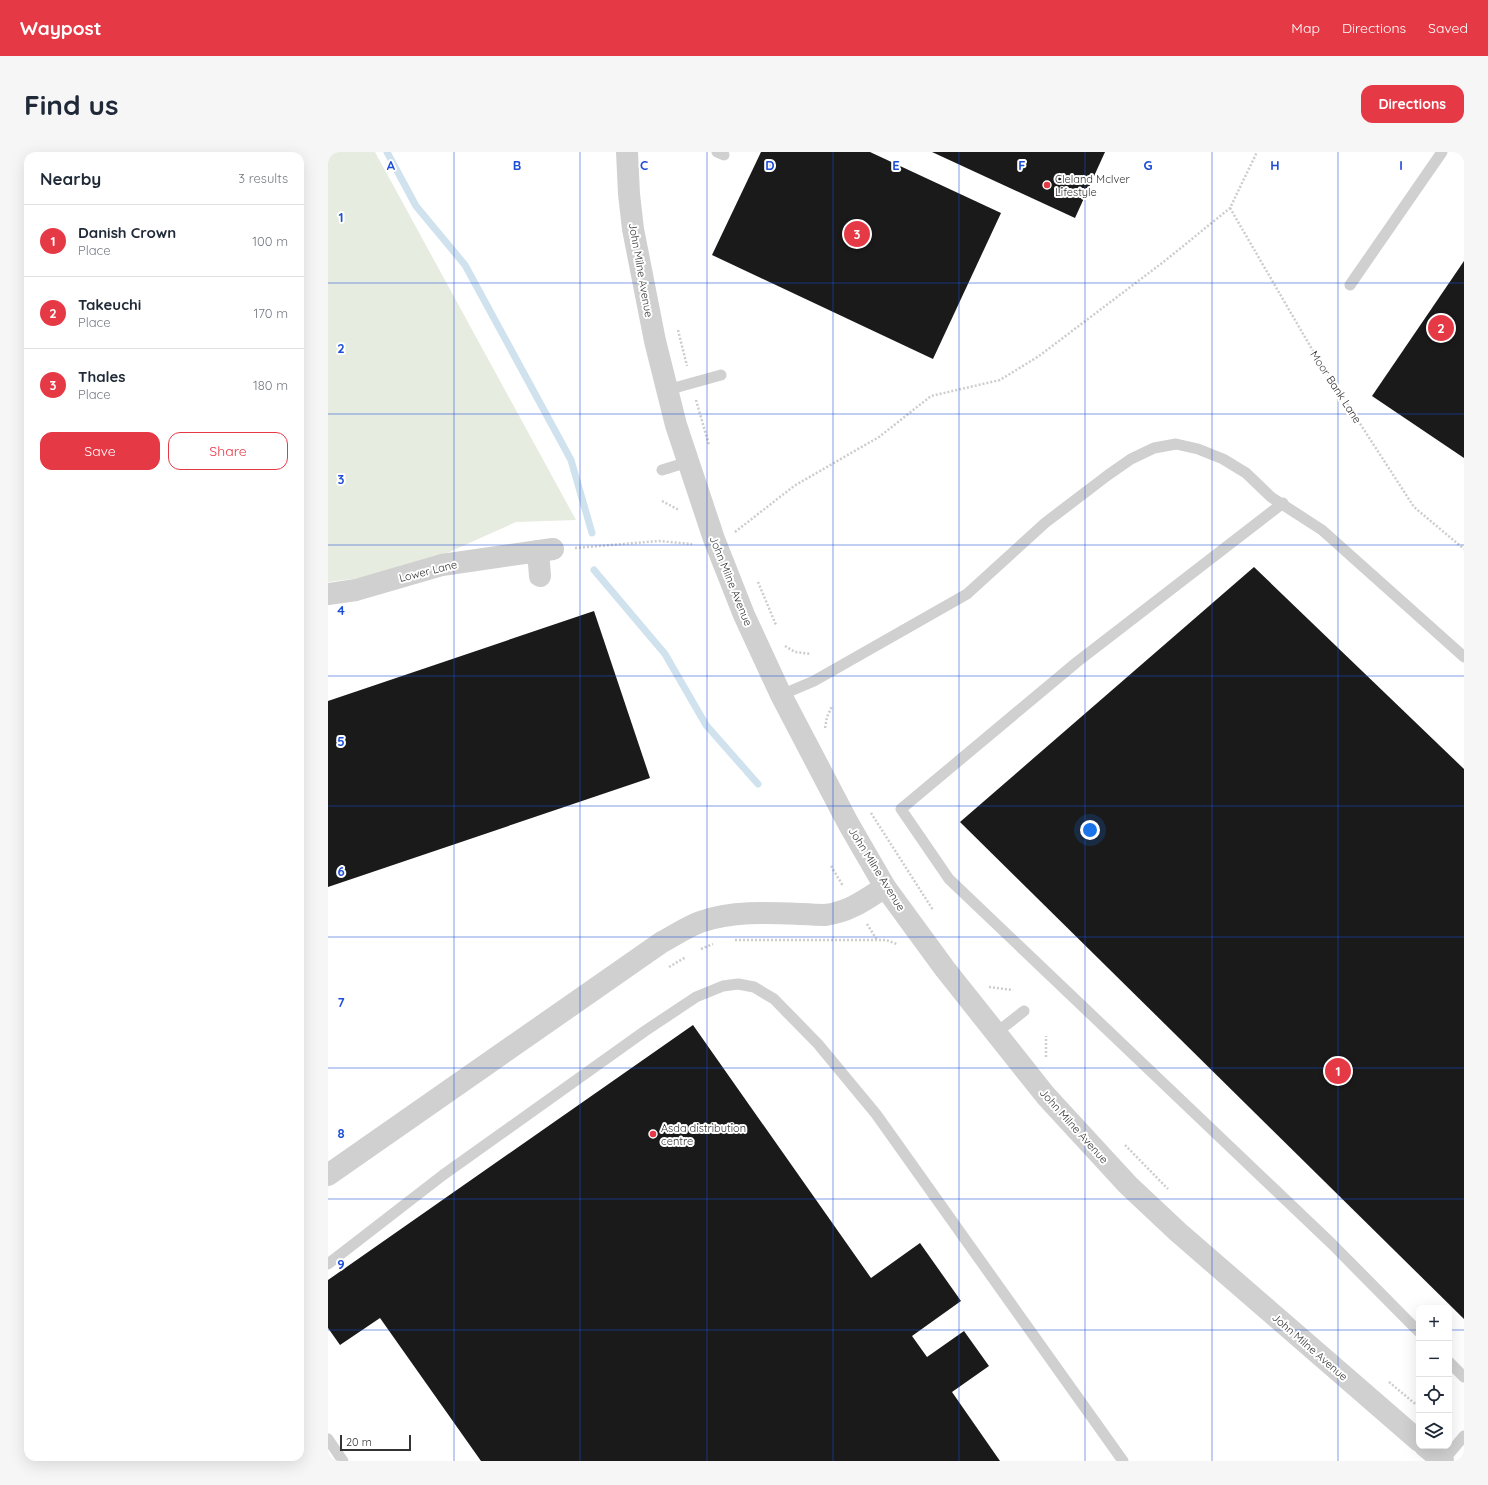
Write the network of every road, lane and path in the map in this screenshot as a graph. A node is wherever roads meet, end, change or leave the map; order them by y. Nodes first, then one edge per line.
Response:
1 (627, 152) edge
2 (1257, 152) edge
3 (1442, 152) edge
4 (1230, 208) junction
5 (1350, 285) dead end
6 (678, 327) dead end
7 (683, 349) dead end
8 (721, 375) dead end
9 (667, 390) junction
10 (700, 414) dead end
11 (710, 447) dead end
12 (688, 462) junction
13 (662, 470) dead end
14 (1283, 503) junction
15 (735, 523) dead end
16 (738, 530) junction
17 (740, 537) dead end
18 (698, 544) dead end
19 (1464, 549) edge
20 (545, 550) junction
21 (540, 576) dead end
22 (757, 579) dead end
23 (328, 594) edge
24 (778, 630) dead end
25 (784, 642) dead end
26 (811, 654) dead end
27 (1464, 657) edge
28 (781, 695) junction
29 (832, 706) dead end
30 (827, 732) dead end
31 (869, 810) dead end
32 (885, 887) junction
33 (933, 911) dead end
34 (729, 940) dead end
35 (717, 943) dead end
36 (900, 946) dead end
37 (698, 950) dead end
38 (691, 954) dead end
39 (664, 970) dead end
40 (985, 982) dead end
41 (1013, 990) dead end
42 (1024, 1011) dead end
43 (996, 1033) junction
44 (1046, 1036) dead end
45 (1049, 1063) dead end
46 (1120, 1140) dead end
47 (328, 1175) edge
48 (1173, 1193) dead end
49 (328, 1264) edge
50 (1416, 1329) edge
51 (1452, 1365) edge
52 (1383, 1377) dead end
53 (1464, 1377) edge
54 (1416, 1405) edge
55 (1464, 1436) edge
56 (1416, 1438) edge
57 (328, 1439) edge
58 (1429, 1449) edge
59 (344, 1461) edge
60 (1123, 1461) edge
61 (1443, 1461) edge

1 - 9 street, John Milne Avenue
2 - 4 path
3 - 5 lane
4 - 16 path
4 - 19 path, Moor Bank Lane
6 - 7 path
8 - 9 lane
9 - 12 street, John Milne Avenue
10 - 11 path
12 - 13 lane
12 - 28 street, John Milne Avenue
14 - 27 lane
14 - 28 lane
14 - 50 lane
15 - 16 path
16 - 17 path
18 - 20 path
20 - 21 street
20 - 23 street, Lower Lane
22 - 24 path
25 - 26 path
28 - 32 street, John Milne Avenue
29 - 30 path
31 - 33 path
32 - 43 street, John Milne Avenue
32 - 47 street
34 - 36 path
35 - 37 path
38 - 39 path
40 - 41 path
42 - 43 lane
43 - 56 street, John Milne Avenue
44 - 45 path
46 - 48 path
49 - 60 lane
51 - 53 lane
52 - 54 path
55 - 61 lane
57 - 59 lane
58 - 61 street

